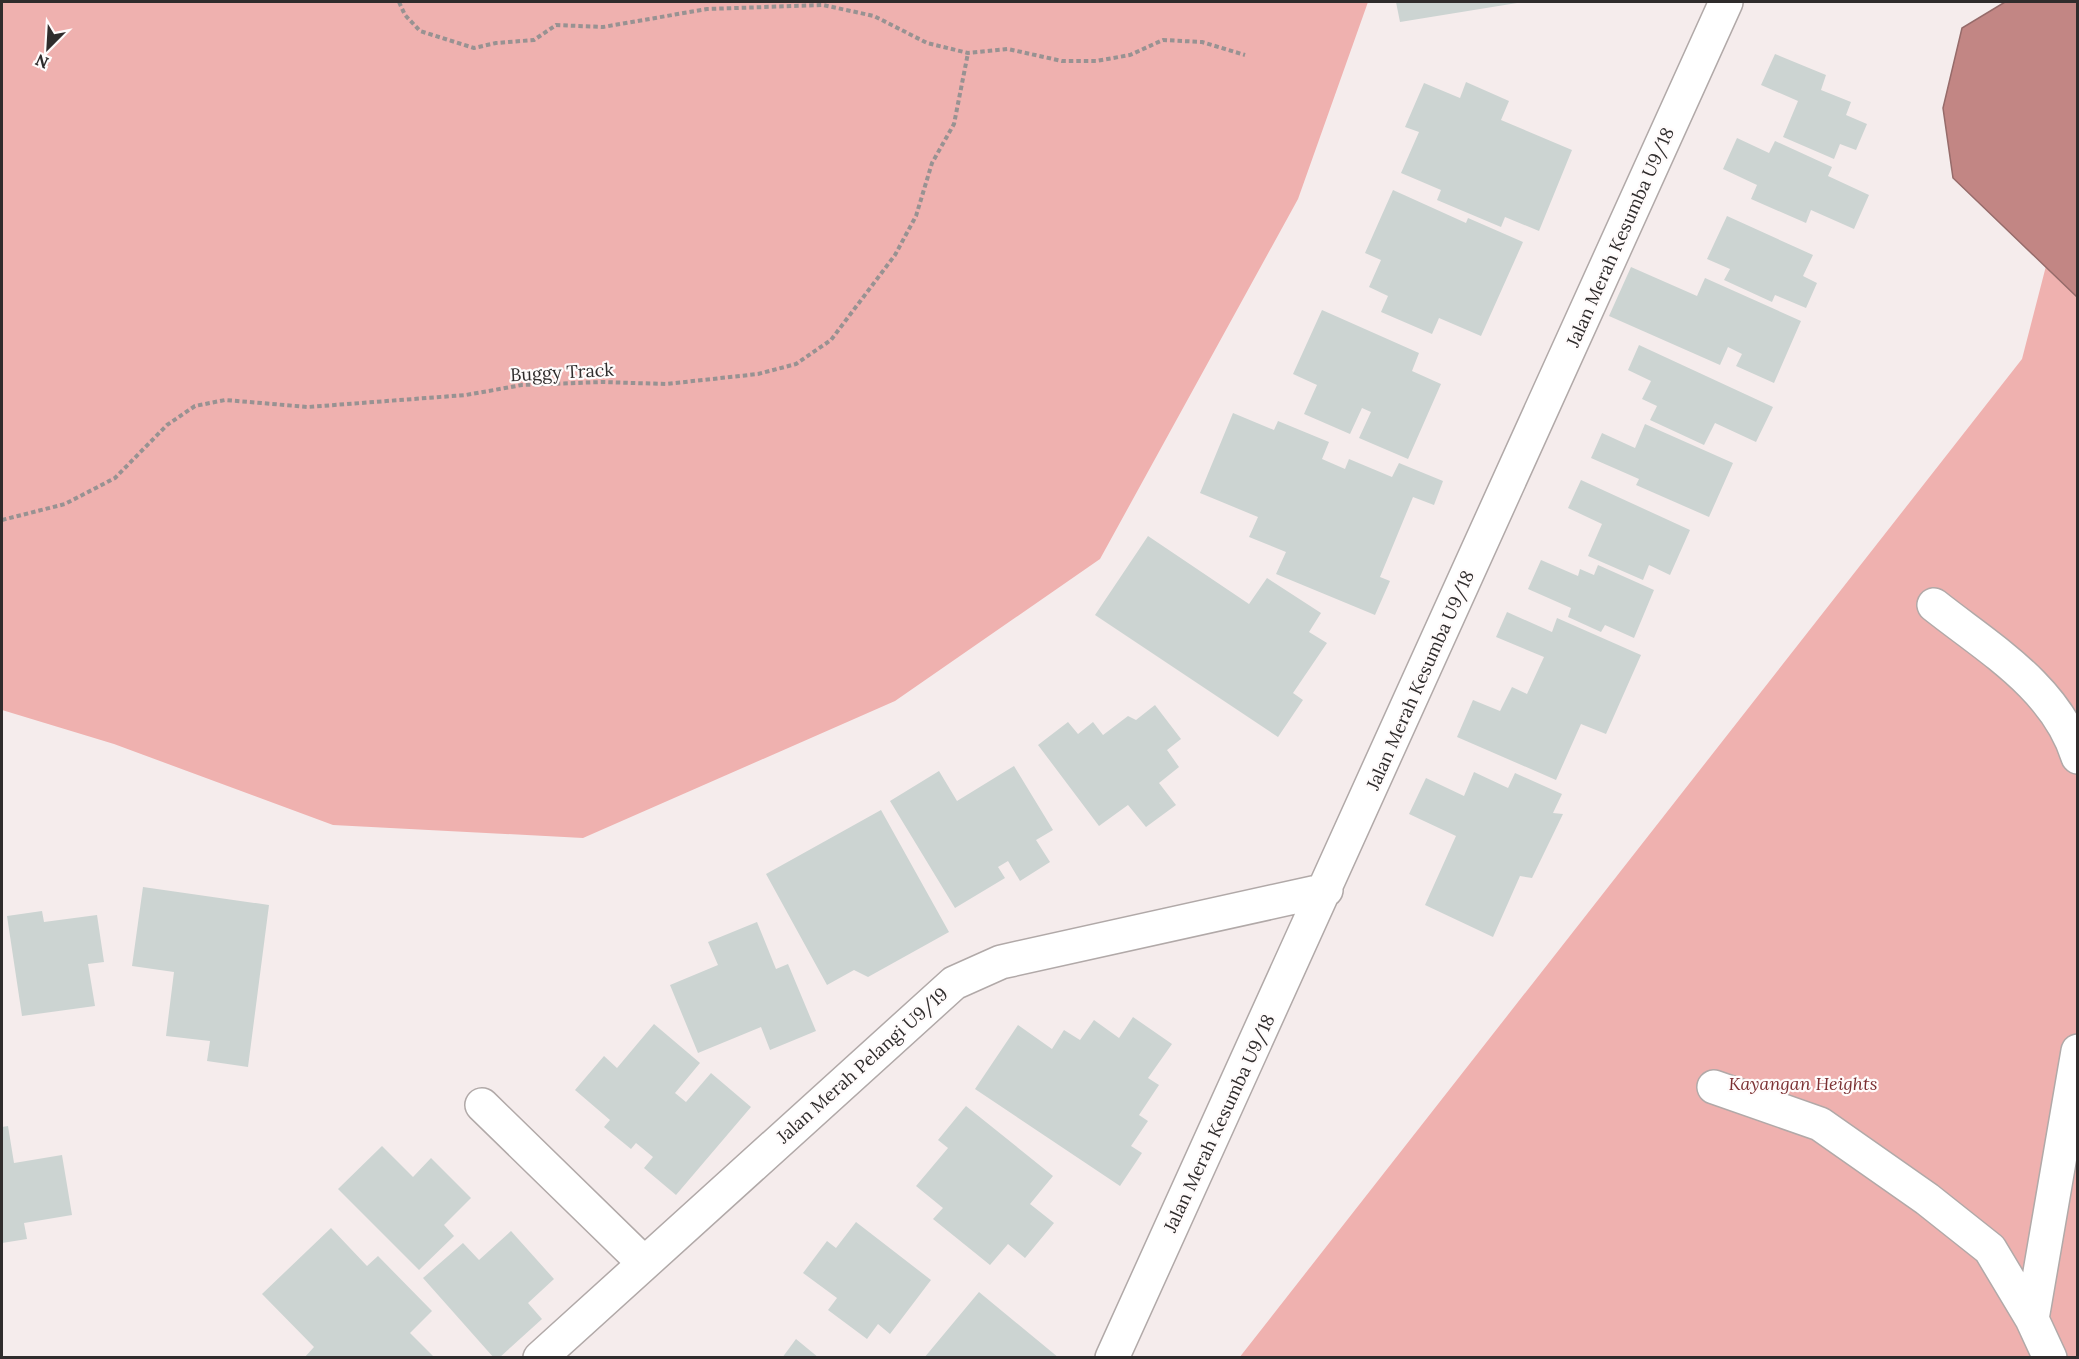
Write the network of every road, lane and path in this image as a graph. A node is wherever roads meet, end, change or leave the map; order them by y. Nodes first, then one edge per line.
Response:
1 (399, 2) edge
2 (1726, 2) edge
3 (968, 53) junction
4 (1245, 55) dead end
5 (2, 520) edge
6 (1934, 605) dead end
7 (2078, 757) edge
8 (1326, 890) junction
9 (2078, 1051) edge
10 (1714, 1087) dead end
11 (482, 1105) dead end
12 (643, 1262) junction
13 (2032, 1319) junction
14 (540, 1358) edge
15 (1112, 1358) edge
16 (2050, 1358) edge

1 - 3 path
2 - 8 street, Jalan Merah Kesumba U9/18
3 - 4 path
3 - 5 path, Buggy Track
6 - 7 street
8 - 12 street, Jalan Merah Pelangi U9/19
8 - 15 street, Jalan Merah Kesumba U9/18
9 - 13 street
10 - 13 street
11 - 12 street
12 - 14 street, Jalan Merah Pelangi U9/19
13 - 16 street

